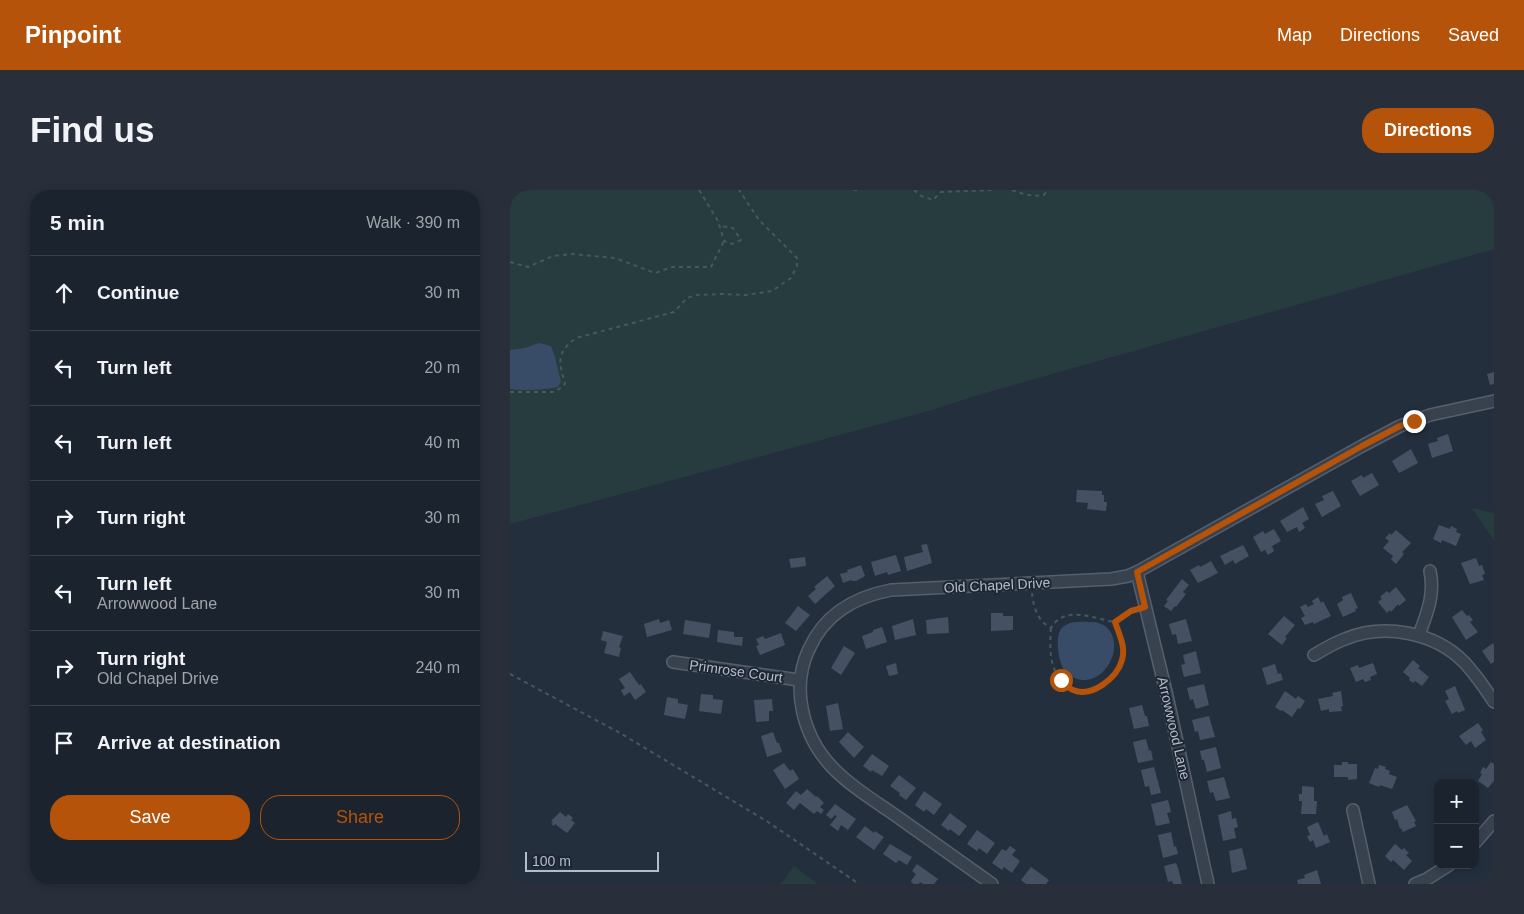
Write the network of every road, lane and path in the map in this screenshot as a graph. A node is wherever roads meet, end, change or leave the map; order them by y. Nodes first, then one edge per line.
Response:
1 (699, 190) edge
2 (738, 190) edge
3 (914, 190) edge
4 (995, 190) edge
5 (1012, 190) edge
6 (1047, 190) edge
7 (720, 226) junction
8 (724, 241) junction
9 (510, 262) edge
10 (510, 392) edge
11 (1494, 401) edge
12 (1430, 571) dead end
13 (1137, 572) junction
14 (1031, 583) junction
15 (1145, 607) junction
16 (1115, 622) junction
17 (1051, 628) junction
18 (1419, 635) junction
19 (1314, 655) dead end
20 (673, 662) dead end
21 (510, 674) edge
22 (799, 680) junction
23 (1494, 702) edge
24 (1353, 810) dead end
25 (1494, 822) edge
26 (1479, 839) edge
27 (1444, 869) edge
28 (859, 884) edge
29 (992, 884) edge
30 (1208, 884) edge
31 (1369, 884) edge
32 (1415, 884) edge

1 - 7 path
2 - 10 path
3 - 4 path
5 - 6 path
7 - 8 path
7 - 8 path
8 - 9 path
11 - 13 street, Old Chapel Drive
12 - 18 street
13 - 14 street, Old Chapel Drive
13 - 15 street, Arrowwood Lane
14 - 17 path
14 - 22 street, Old Chapel Drive
15 - 16 path
15 - 30 street, Arrowwood Lane
16 - 17 path
16 - 17 path
18 - 19 street
18 - 23 street
20 - 22 street, Primrose Court
21 - 28 path
22 - 29 street, Old Chapel Drive
24 - 31 street
25 - 26 street
27 - 32 street

